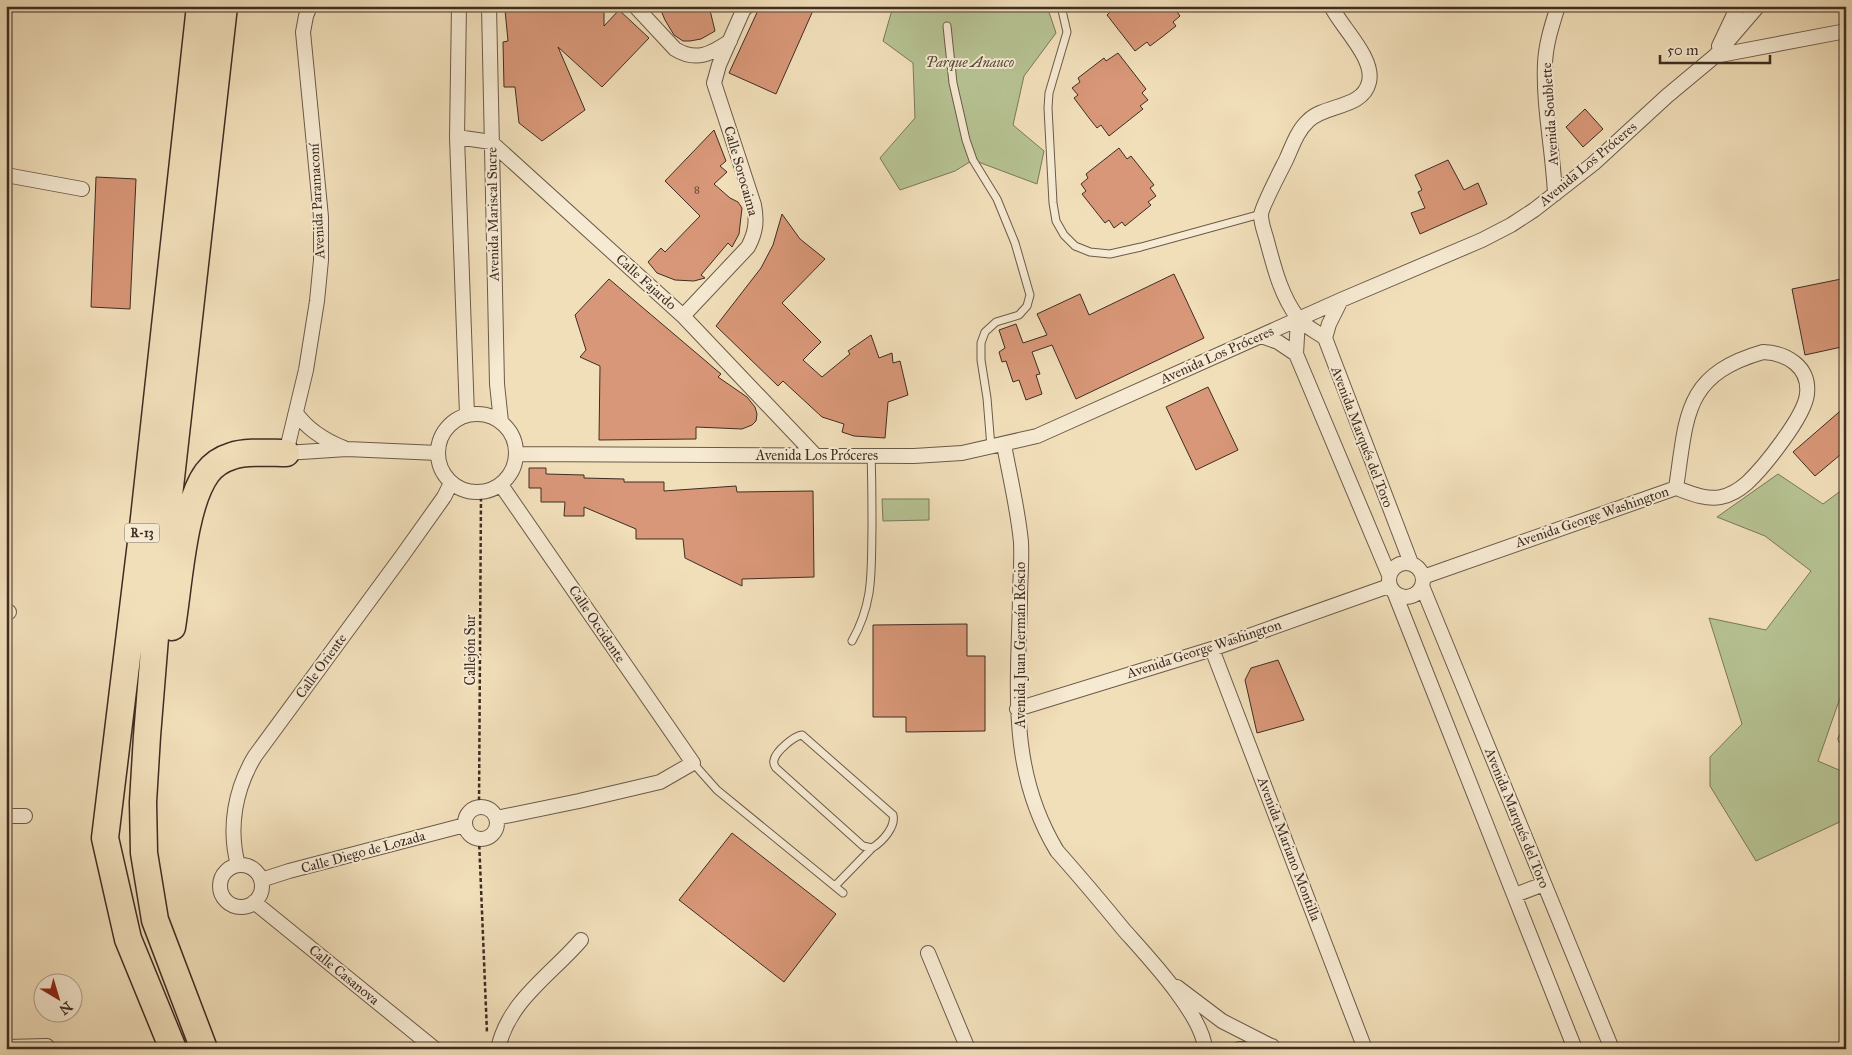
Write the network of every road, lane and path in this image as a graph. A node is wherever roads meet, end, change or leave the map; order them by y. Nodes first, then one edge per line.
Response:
1 (200, 6) edge
2 (224, 6) edge
3 (310, 6) edge
4 (460, 6) edge
5 (489, 6) edge
6 (635, 6) edge
7 (754, 6) edge
8 (1331, 6) edge
9 (1343, 6) edge
10 (1558, 6) edge
11 (1738, 6) edge
12 (1758, 6) edge
13 (1063, 9) edge
14 (743, 10) edge
15 (1340, 23) junction
16 (947, 26) dead end
17 (1846, 31) edge
18 (731, 41) junction
19 (1715, 56) junction
20 (457, 137) junction
21 (491, 142) junction
22 (6, 175) edge
23 (82, 189) dead end
24 (1556, 194) junction
25 (1261, 214) junction
26 (1341, 300) junction
27 (683, 316) junction
28 (1298, 319) junction
29 (1261, 336) junction
30 (1325, 338) junction
31 (1296, 354) junction
32 (296, 412) junction
33 (467, 415) junction
34 (501, 422) junction
35 (997, 446) junction
36 (346, 449) junction
37 (286, 453) junction
38 (438, 453) junction
39 (517, 454) junction
40 (871, 454) junction
41 (814, 455) junction
42 (451, 483) junction
43 (501, 485) junction
44 (1676, 488) junction
45 (481, 493) junction
46 (1411, 563) junction
47 (1422, 582) junction
48 (1391, 585) junction
49 (852, 641) dead end
50 (1212, 649) junction
51 (1017, 709) junction
52 (1846, 732) edge
53 (147, 736) junction
54 (1846, 741) edge
55 (693, 764) junction
56 (479, 807) junction
57 (6, 816) edge
58 (25, 816) dead end
59 (496, 818) junction
60 (465, 826) junction
61 (479, 840) junction
62 (872, 848) junction
63 (238, 865) junction
64 (261, 880) junction
65 (1544, 884) junction
66 (835, 886) junction
67 (843, 893) dead end
68 (1515, 895) junction
69 (254, 902) junction
70 (581, 940) dead end
71 (928, 953) dead end
72 (1166, 979) junction
73 (493, 1044) edge
74 (6, 1046) edge
75 (47, 1046) dead end
76 (1275, 1047) edge
77 (173, 1049) edge
78 (204, 1049) edge
79 (435, 1049) edge
80 (968, 1049) edge
81 (1205, 1049) edge
82 (1240, 1049) edge
83 (1365, 1049) edge
84 (1576, 1049) edge
85 (1612, 1049) edge

1 - 77 highway, R-13
2 - 53 highway, R-13
3 - 32 street, Avenida Paramaconí
4 - 20 street
5 - 21 street, Avenida Mariscal Sucre
6 - 18 street
7 - 14 lane
8 - 15 street
9 - 15 street
10 - 24 street, Avenida Soublette
11 - 19 street
12 - 19 street
13 - 25 lane
14 - 18 street, Calle Sorocaima
15 - 25 street
16 - 35 lane
17 - 19 street, Avenida Los Próceres
18 - 27 street, Calle Sorocaima
19 - 24 street, Avenida Los Próceres
20 - 21 street
20 - 33 street
21 - 27 street, Calle Fajardo
21 - 34 street, Avenida Mariscal Sucre
22 - 23 street
24 - 26 street, Avenida Los Próceres
25 - 28 street
26 - 28 street, Avenida Los Próceres
26 - 30 street
27 - 41 street, Calle Fajardo
28 - 29 street, Avenida Los Próceres
28 - 30 street
28 - 31 street, Avenida Marqués del Toro
29 - 31 street
29 - 35 street, Avenida Los Próceres
30 - 46 street, Avenida Marqués del Toro
31 - 48 street, Avenida Marqués del Toro
32 - 36 street
32 - 37 street, Avenida Paramaconí
33 - 34 street
33 - 38 street
34 - 39 street
35 - 40 street, Avenida Los Próceres
35 - 51 street, Avenida Juan Germán Róscio
36 - 37 street
36 - 38 street
37 - 53 highway
38 - 42 street
39 - 41 street, Avenida Los Próceres
39 - 43 street
40 - 41 street, Avenida Los Próceres
40 - 49 lane
42 - 45 street
42 - 63 street, Calle Oriente
43 - 45 street
43 - 55 street, Calle Occidente
44 - 44 street
44 - 47 street, Avenida George Washington
45 - 56 path, Callejón Sur
46 - 47 street, Avenida Marqués del Toro
46 - 48 street
47 - 48 street
47 - 65 street, Avenida Marqués del Toro
48 - 50 street, Avenida George Washington
48 - 68 street, Avenida Marqués del Toro
50 - 51 street, Avenida George Washington
50 - 83 street, Avenida Mariano Montilla
51 - 72 street, Avenida Juan Germán Róscio
52 - 54 lane
53 - 78 highway, R-13
55 - 59 street
55 - 66 lane
56 - 59 street
56 - 60 street
57 - 58 street
59 - 61 street
60 - 61 street
60 - 64 street, Calle Diego de Lozada
61 - 73 path
62 - 62 lane
62 - 66 lane
63 - 64 street
63 - 69 street
64 - 69 street
65 - 68 street
65 - 85 street, Avenida Marqués del Toro
66 - 67 lane
68 - 84 street, Avenida Marqués del Toro
69 - 79 street, Calle Casanova
70 - 73 street
71 - 80 street
72 - 76 street, Avenida Juan Germán Róscio
72 - 81 street, Avenida Juan Germán Róscio
74 - 75 street
76 - 82 street

